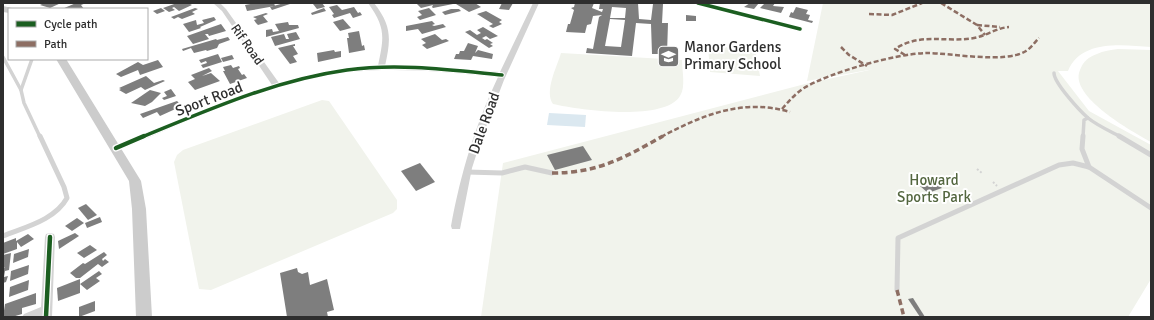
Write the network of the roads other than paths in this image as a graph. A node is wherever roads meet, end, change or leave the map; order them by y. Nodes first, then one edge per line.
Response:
1 (216, 3) edge
2 (371, 3) edge
3 (536, 3) edge
4 (698, 3) edge
5 (800, 29) dead end
6 (3, 57) edge
7 (32, 60) edge
8 (62, 60) edge
9 (381, 68) junction
10 (1054, 73) dead end
11 (502, 75) junction
12 (277, 86) junction
13 (21, 90) junction
14 (1088, 118) junction
15 (116, 148) junction
16 (1151, 155) edge
17 (1089, 168) junction
18 (467, 172) junction
19 (552, 173) dead end
20 (1151, 208) edge
21 (456, 226) dead end
22 (3, 236) edge
23 (50, 238) dead end
24 (898, 290) dead end
25 (46, 314) edge
26 (28, 317) edge
27 (144, 317) edge

1 - 12 street, Rif Road
2 - 9 street
3 - 11 street, Dale Road
4 - 5 street
6 - 13 lane
7 - 13 lane
8 - 15 street
9 - 11 street, Sport Road
9 - 12 street, Sport Road
10 - 14 lane
11 - 18 street, Dale Road
12 - 15 street, Sport Road
13 - 22 lane
14 - 16 lane
14 - 17 lane
15 - 27 street
17 - 20 lane
17 - 24 lane
18 - 19 lane
18 - 21 street, Dale Road
23 - 25 street
25 - 26 street

